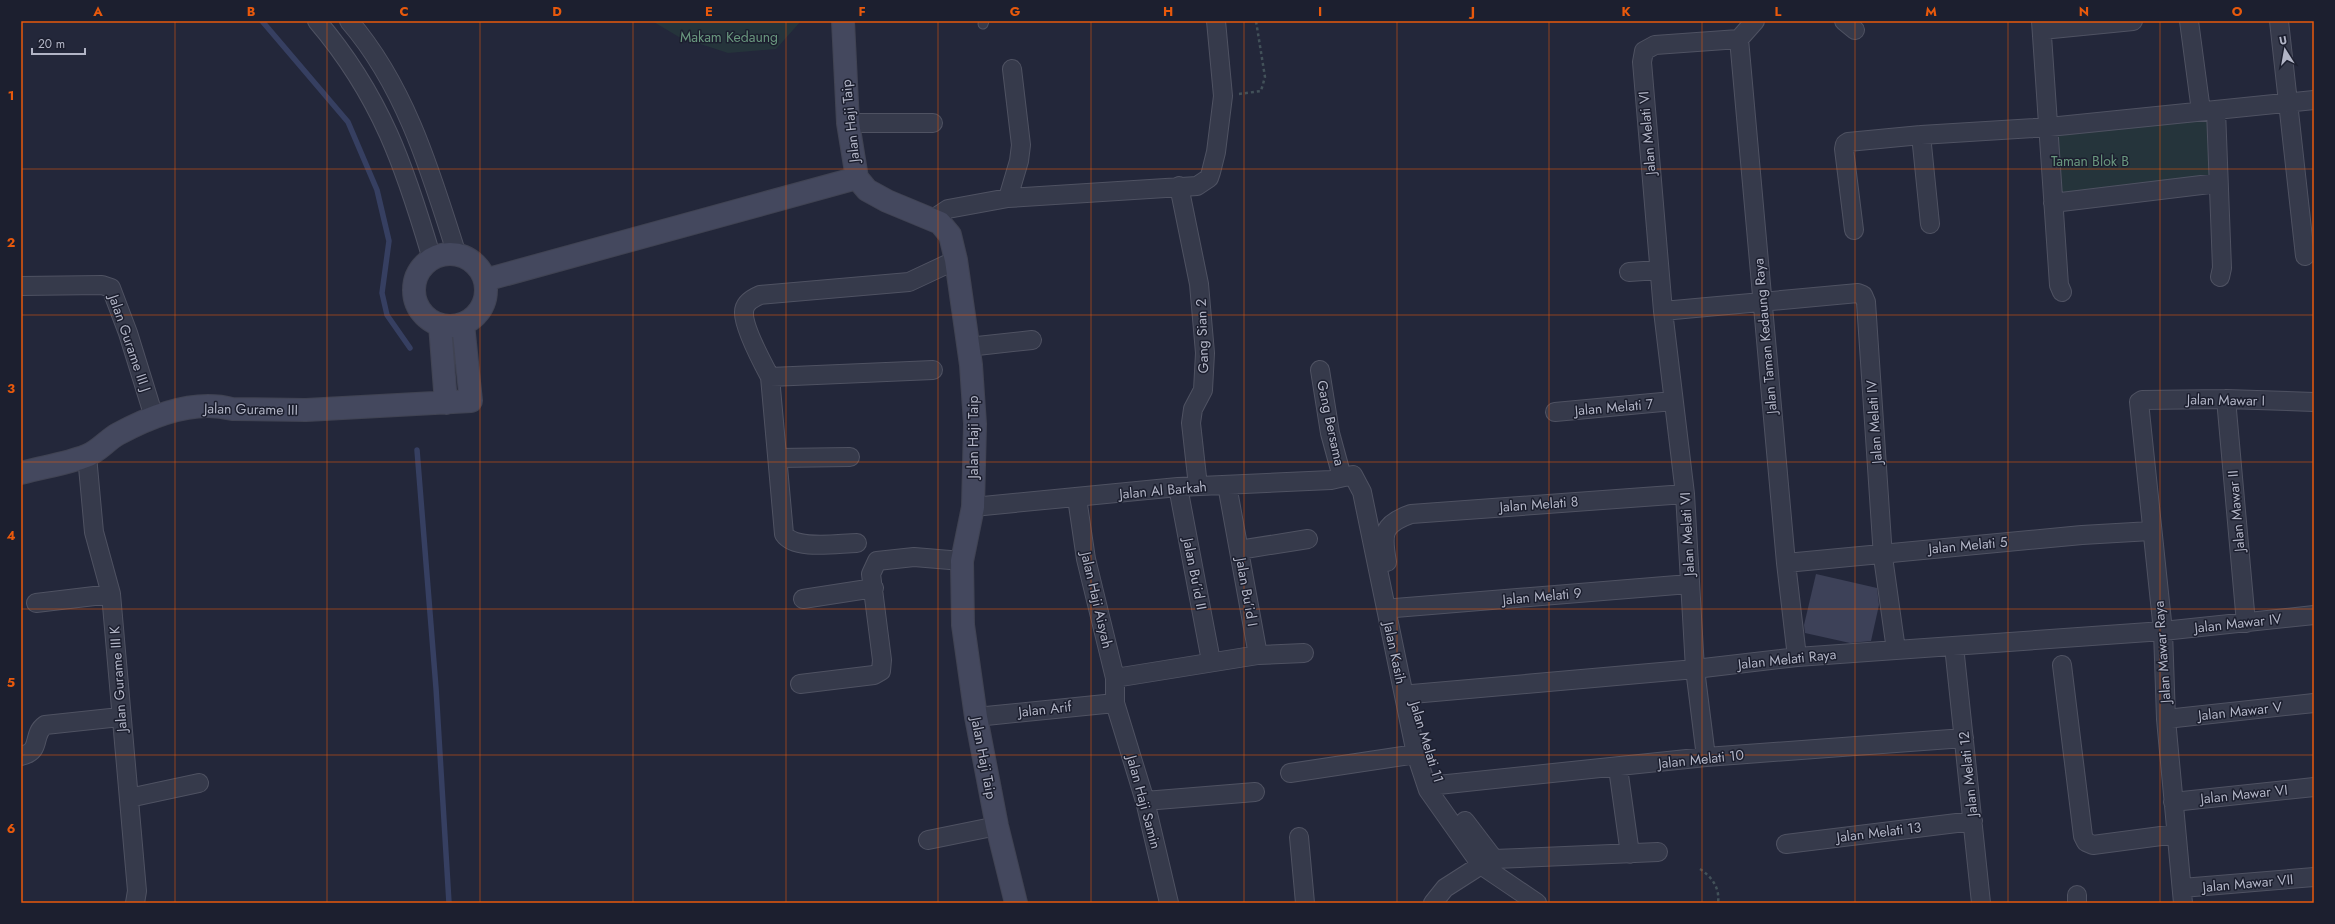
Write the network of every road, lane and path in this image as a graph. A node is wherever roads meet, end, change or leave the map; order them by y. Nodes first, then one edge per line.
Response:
1 (317, 21) edge
2 (349, 21) edge
3 (843, 21) edge
4 (1216, 21) edge
5 (1256, 21) edge
6 (1755, 21) edge
7 (2133, 21) edge
8 (2189, 21) edge
9 (2279, 21) edge
10 (2041, 25) edge
11 (1739, 39) junction
12 (1012, 69) dead end
13 (1223, 96) junction
14 (2314, 100) edge
15 (2290, 102) junction
16 (2208, 110) junction
17 (848, 123) junction
18 (934, 123) dead end
19 (2049, 127) junction
20 (1921, 135) junction
21 (857, 178) junction
22 (2218, 183) junction
23 (1179, 186) junction
24 (2307, 186) edge
25 (1008, 198) junction
26 (2053, 203) junction
27 (933, 219) junction
28 (1930, 224) dead end
29 (1854, 230) dead end
30 (457, 255) junction
31 (2305, 256) dead end
32 (432, 259) junction
33 (956, 260) junction
34 (1659, 270) junction
35 (1630, 272) dead end
36 (2220, 277) dead end
37 (485, 280) junction
38 (21, 286) edge
39 (2062, 292) dead end
40 (1761, 301) junction
41 (1663, 311) junction
42 (463, 324) junction
43 (440, 325) junction
44 (1032, 340) dead end
45 (968, 347) junction
46 (933, 370) dead end
47 (1320, 370) dead end
48 (770, 377) junction
49 (2226, 399) junction
50 (1674, 401) junction
51 (2139, 402) joint
52 (2314, 402) edge
53 (446, 403) junction
54 (2314, 409) edge
55 (1555, 412) dead end
56 (154, 416) junction
57 (87, 456) junction
58 (850, 457) dead end
59 (778, 458) junction
60 (21, 473) edge
61 (1347, 476) junction
62 (1227, 485) junction
63 (1198, 486) junction
64 (1178, 487) junction
65 (1686, 494) junction
66 (1077, 498) junction
67 (972, 507) junction
68 (1394, 520) joint
69 (2151, 531) junction
70 (1308, 539) dead end
71 (857, 543) dead end
72 (1239, 550) junction
73 (1882, 553) junction
74 (962, 562) junction
75 (1786, 563) junction
76 (1689, 584) junction
77 (874, 588) junction
78 (111, 594) junction
79 (803, 599) dead end
80 (36, 603) dead end
81 (1395, 608) junction
82 (2314, 615) edge
83 (2246, 623) junction
84 (2163, 631) junction
85 (1954, 646) junction
86 (1896, 650) junction
87 (1304, 653) dead end
88 (1258, 655) junction
89 (1797, 657) junction
90 (1210, 661) junction
91 (2062, 665) dead end
92 (1695, 669) junction
93 (1115, 678) junction
94 (800, 684) dead end
95 (1412, 694) junction
96 (1115, 703) junction
97 (2314, 703) edge
98 (120, 717) junction
99 (976, 717) junction
100 (2166, 719) junction
101 (1964, 738) junction
102 (1416, 754) junction
103 (21, 756) edge
104 (1706, 758) junction
105 (1618, 768) junction
106 (1290, 773) dead end
107 (199, 783) dead end
108 (1438, 785) junction
109 (2314, 787) edge
110 (1255, 792) dead end
111 (129, 798) junction
112 (1145, 801) junction
113 (2173, 802) junction
114 (1973, 821) junction
115 (997, 826) junction
116 (2176, 834) junction
117 (1299, 837) dead end
118 (928, 840) dead end
119 (1786, 844) dead end
120 (1658, 852) dead end
121 (1630, 854) junction
122 (1481, 865) junction
123 (1700, 869) dead end
124 (2314, 877) edge
125 (2182, 896) edge
126 (135, 903) edge
127 (1016, 903) edge
128 (1169, 903) edge
129 (1305, 903) edge
130 (1433, 903) edge
131 (1537, 903) edge
132 (1718, 903) edge
133 (1981, 903) edge

1 - 32 street
2 - 30 street
3 - 17 street, Jalan Haji Taip
4 - 13 street
5 - 13 path
6 - 11 street
7 - 10 street
8 - 16 street
9 - 15 street
10 - 19 street
11 - 34 street, Jalan Melati VI
11 - 40 street, Jalan Taman Kedaung Raya
12 - 25 street
13 - 23 street
14 - 15 street
15 - 16 street
15 - 24 street
16 - 19 street
16 - 22 street
17 - 18 street
17 - 21 street, Jalan Haji Taip
19 - 20 street
19 - 26 street
20 - 28 street
20 - 29 street
21 - 27 street, Jalan Haji Taip
21 - 37 street
22 - 26 street
22 - 36 street
23 - 25 street
23 - 63 street, Gang Sian 2
24 - 31 street
25 - 27 street
26 - 39 street
27 - 33 street, Jalan Haji Taip
30 - 32 street
30 - 37 street
32 - 43 street
33 - 45 street, Jalan Haji Taip
33 - 48 street
34 - 35 street
34 - 41 street, Jalan Melati VI
37 - 42 street
38 - 56 street, Jalan Gurame III J
40 - 41 street
40 - 73 street, Jalan Melati IV
40 - 75 street, Jalan Taman Kedaung Raya
41 - 50 street, Jalan Melati VI
42 - 43 street
42 - 53 street, Jalan Gurame III
43 - 53 street
44 - 45 street
45 - 67 street, Jalan Haji Taip
46 - 48 street
47 - 61 street, Gang Bersama
48 - 59 street
49 - 51 street, Jalan Mawar I
49 - 52 street, Jalan Mawar I
49 - 83 street, Jalan Mawar II
50 - 55 street, Jalan Melati 7
50 - 65 street, Jalan Melati VI
51 - 69 street, Jalan Mawar Raya
52 - 54 street
53 - 56 street, Jalan Gurame III
56 - 57 street, Jalan Gurame III
57 - 60 street, Jalan Gurame III
57 - 78 street, Jalan Gurame III K
58 - 59 street
59 - 71 street
61 - 62 street, Jalan Al Barkah
61 - 102 street, Jalan Kasih
62 - 63 street, Jalan Al Barkah
62 - 72 street, Jalan Bu’id I
63 - 64 street, Jalan Al Barkah
64 - 66 street, Jalan Al Barkah
64 - 90 street, Jalan Bu’id II
65 - 68 street, Jalan Melati 8
65 - 76 street, Jalan Melati VI
66 - 67 street, Jalan Al Barkah
66 - 93 street, Jalan Haji Aisyah
67 - 74 street, Jalan Haji Taip
68 - 81 street, Jalan Melati 11
69 - 73 street, Jalan Melati 5
69 - 84 street, Jalan Mawar Raya
70 - 72 street
72 - 88 street, Jalan Bu’id I
73 - 75 street, Jalan Melati 5
73 - 86 street, Jalan Melati IV
74 - 77 street
74 - 99 street, Jalan Haji Taip
75 - 89 street, Jalan Taman Kedaung Raya
76 - 81 street, Jalan Melati 9
76 - 92 street, Jalan Melati VI
77 - 79 street
77 - 94 street
78 - 80 street
78 - 98 street, Jalan Gurame III K
81 - 95 street, Jalan Melati 11
82 - 83 street, Jalan Mawar IV
83 - 84 street, Jalan Mawar IV
84 - 85 street, Jalan Melati Raya
84 - 100 street, Jalan Mawar Raya
85 - 86 street, Jalan Melati Raya
85 - 101 street, Jalan Melati 12
86 - 89 street, Jalan Melati Raya
87 - 88 street
88 - 90 street
89 - 92 street, Jalan Melati Raya
90 - 93 street
91 - 116 street
92 - 95 street, Jalan Melati Raya
92 - 104 street, Jalan Melati VI
93 - 96 street, Jalan Haji Aisyah
95 - 108 street, Jalan Melati 11
96 - 99 street, Jalan Arif
96 - 112 street, Jalan Haji Samin
97 - 100 street, Jalan Mawar V
98 - 103 street
98 - 111 street, Jalan Gurame III K
99 - 115 street, Jalan Haji Taip
100 - 113 street, Jalan Mawar Raya
101 - 104 street, Jalan Melati 10
101 - 114 street, Jalan Melati 12
102 - 106 street
102 - 122 street, Jalan Kasih
104 - 105 street, Jalan Melati 10
105 - 108 street, Jalan Melati 10
105 - 121 street
107 - 111 street
108 - 121 street, Jalan Melati 11
109 - 113 street, Jalan Mawar VI
110 - 112 street
111 - 126 street, Jalan Gurame III K
112 - 128 street, Jalan Haji Samin
113 - 116 street, Jalan Mawar Raya
114 - 119 street, Jalan Melati 13
114 - 133 street, Jalan Melati 12
115 - 118 street
115 - 127 street, Jalan Haji Taip
116 - 125 street, Jalan Mawar Raya
117 - 129 street
120 - 121 street, Jalan Melati 11
122 - 130 street
122 - 131 street
123 - 132 path
124 - 125 street, Jalan Mawar VII

